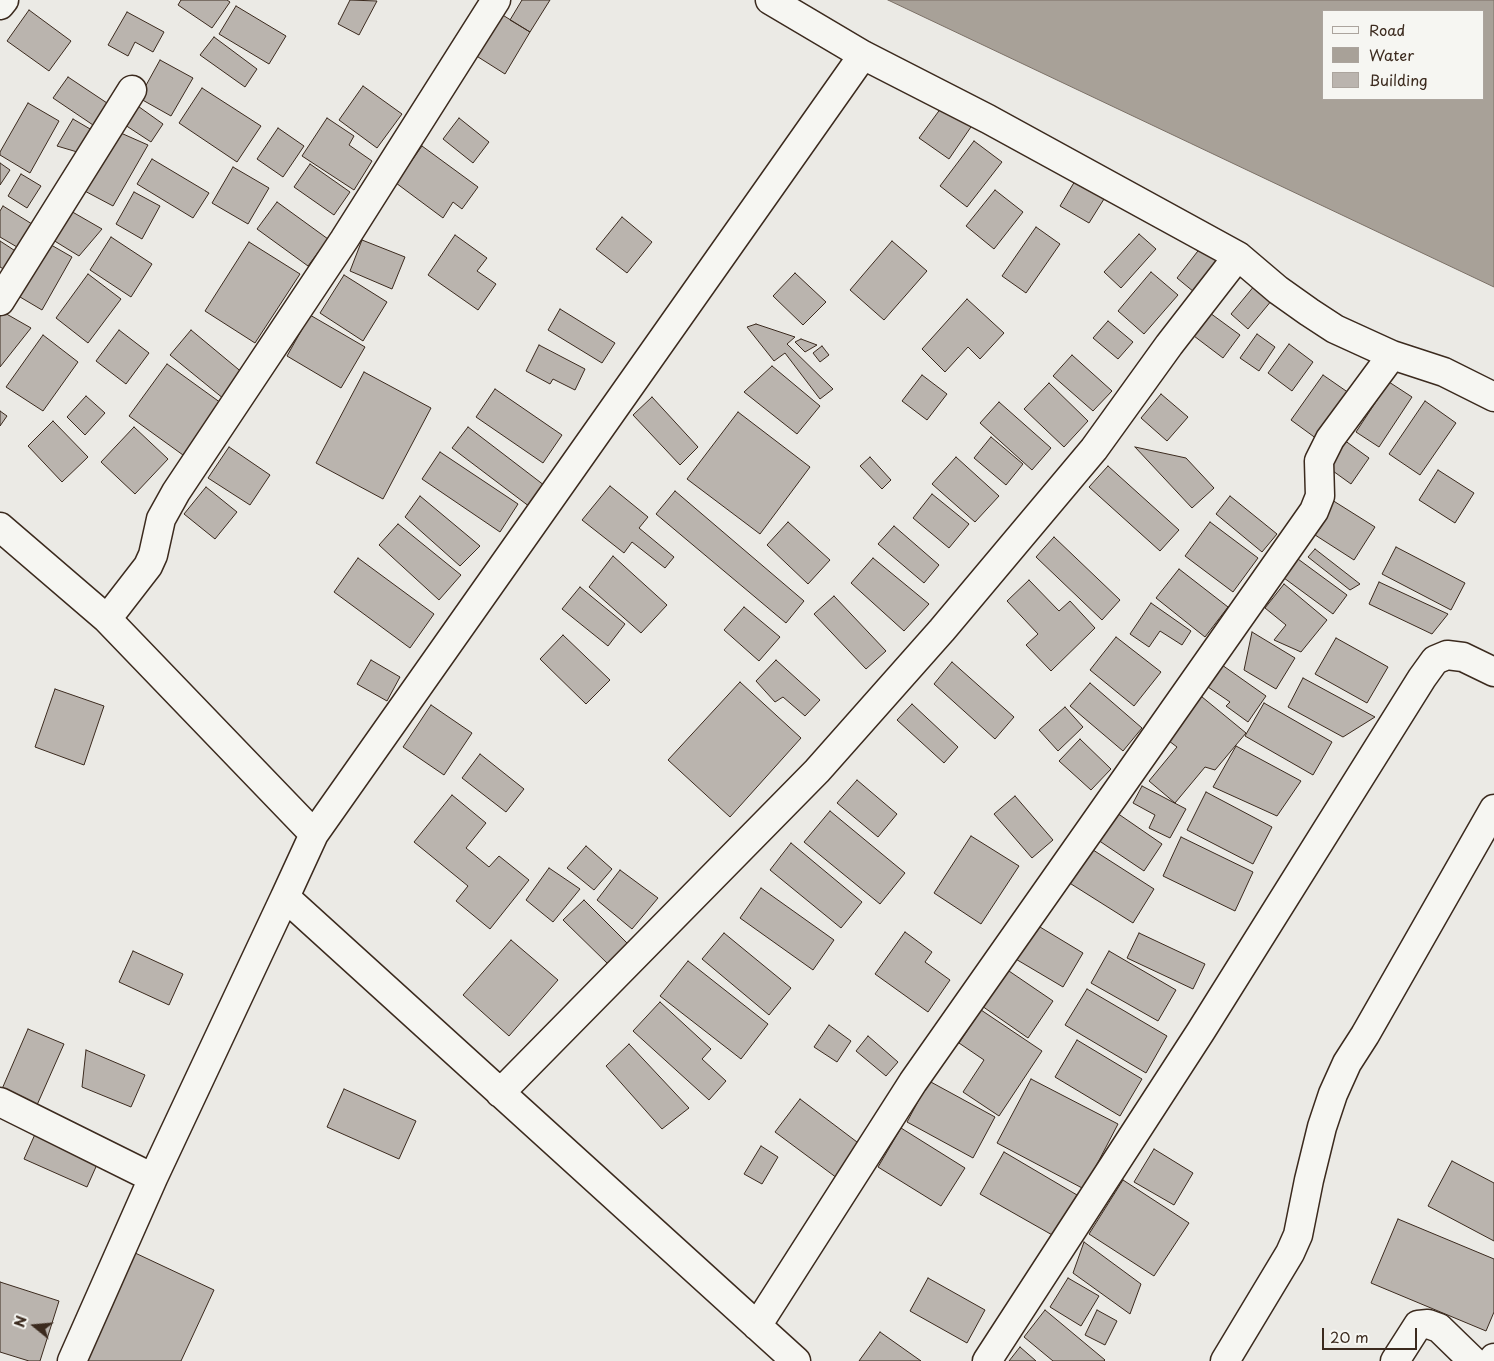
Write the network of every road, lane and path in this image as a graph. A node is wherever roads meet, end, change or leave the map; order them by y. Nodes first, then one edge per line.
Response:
1 (4, 0) edge
2 (496, 0) edge
3 (770, 0) edge
4 (0, 6) edge
5 (863, 54) junction
6 (132, 90) dead end
7 (1238, 256) junction
8 (0, 301) edge
9 (1392, 355) junction
10 (1494, 397) edge
11 (0, 527) edge
12 (107, 619) junction
13 (1494, 672) edge
14 (1494, 808) edge
15 (314, 834) junction
16 (285, 897) junction
17 (500, 1093) junction
18 (0, 1102) edge
19 (153, 1178) junction
20 (757, 1326) junction
21 (1494, 1358) edge
22 (72, 1361) edge
23 (796, 1361) edge
24 (987, 1361) edge
25 (1226, 1361) edge
26 (1396, 1361) edge
27 (1473, 1361) edge
28 (1492, 1361) edge

1 - 4 street
2 - 12 street
3 - 5 street
5 - 7 street
5 - 15 street
6 - 8 street
7 - 9 street
7 - 17 street
9 - 10 street
9 - 20 street
11 - 12 street
12 - 15 street
13 - 24 street
14 - 25 street
15 - 16 street
16 - 17 street
16 - 19 street
17 - 20 street
18 - 19 street
19 - 22 street
20 - 23 street
21 - 28 street
26 - 27 street

